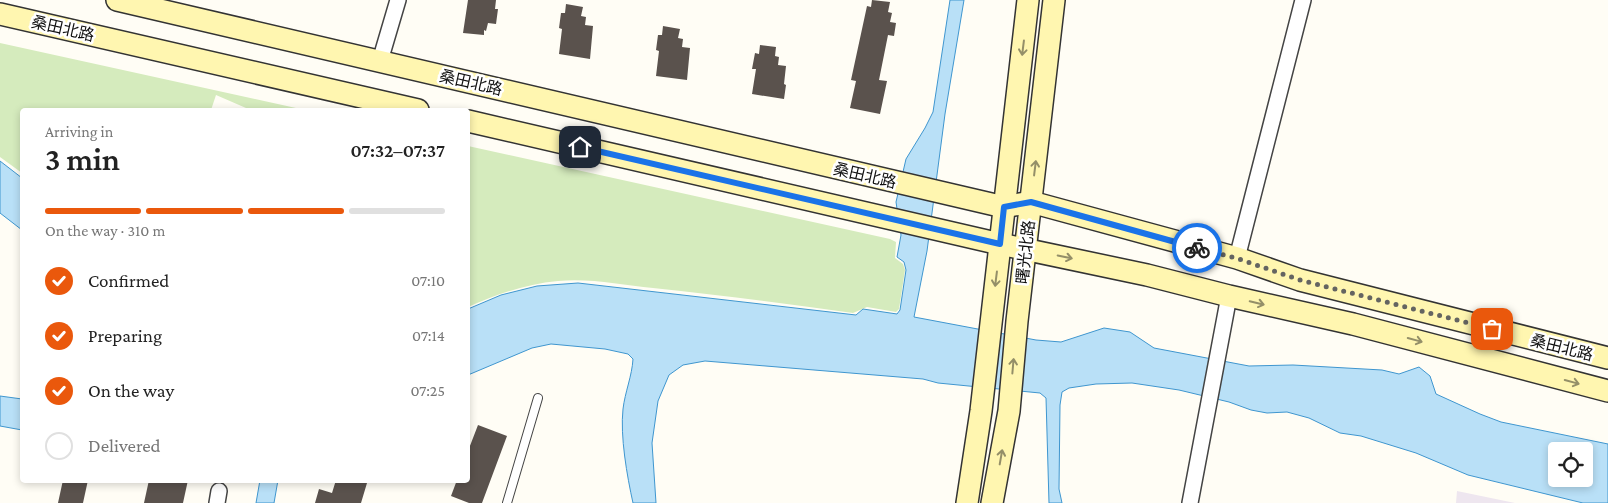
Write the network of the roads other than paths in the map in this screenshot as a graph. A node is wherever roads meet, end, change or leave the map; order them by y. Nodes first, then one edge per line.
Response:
1 (118, 0) edge
2 (398, 0) edge
3 (1028, 0) edge
4 (1054, 0) edge
5 (1303, 0) edge
6 (0, 14) edge
7 (380, 61) junction
8 (409, 108) edge
9 (470, 121) edge
10 (1031, 202) junction
11 (1004, 207) junction
12 (1000, 244) junction
13 (1026, 249) junction
14 (1236, 258) junction
15 (1229, 296) junction
16 (1608, 358) edge
17 (1608, 391) edge
18 (538, 398) dead end
19 (507, 503) edge
20 (966, 503) edge
21 (992, 503) edge
22 (1190, 503) edge

1 - 7 main road, 桑田北路
2 - 7 street
3 -> 11 main road, 曙光北路
10 -> 4 main road, 曙光北路
5 - 14 street
6 - 8 main road, 桑田北路
7 - 11 main road, 桑田北路
9 - 12 main road, 桑田北路
10 - 11 main road, 桑田北路
10 - 13 main road, 曙光北路
10 - 14 main road, 桑田北路
11 - 12 main road, 曙光北路
12 - 13 main road, 桑田北路
12 -> 20 main road, 曙光北路
13 -> 15 main road, 桑田北路
21 -> 13 main road, 曙光北路
14 - 16 main road, 桑田北路
15 -> 17 main road, 桑田北路
15 - 22 street
18 - 19 lane

